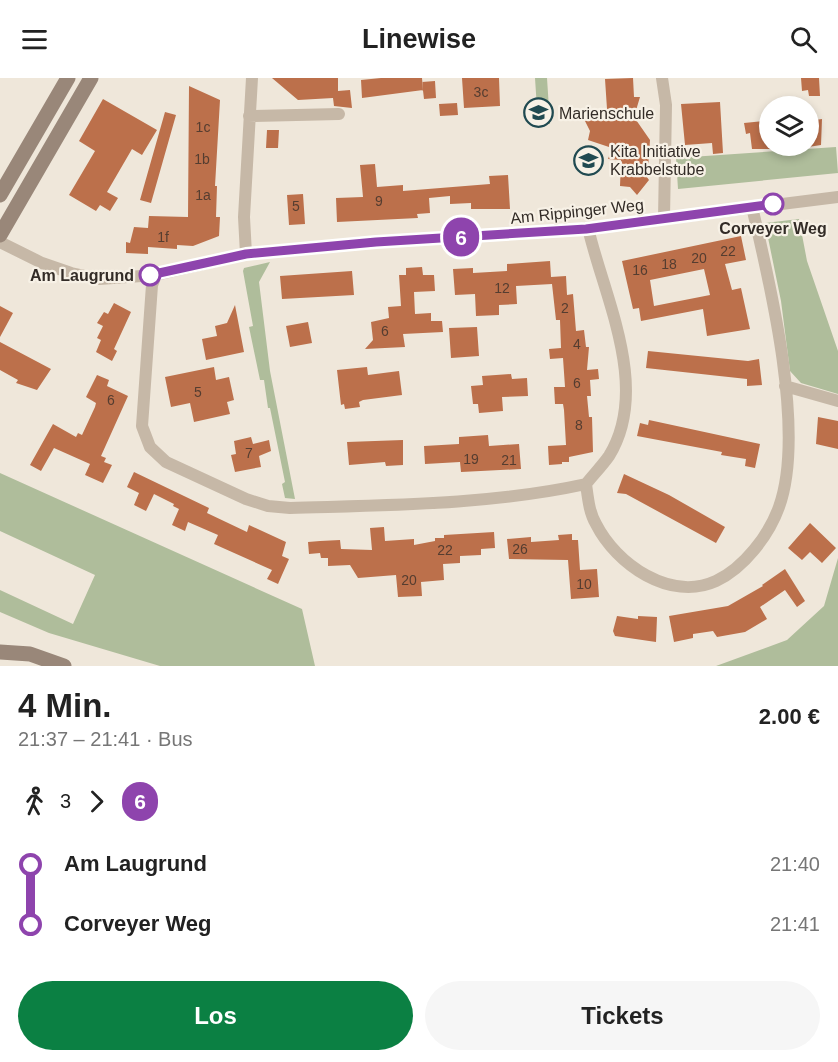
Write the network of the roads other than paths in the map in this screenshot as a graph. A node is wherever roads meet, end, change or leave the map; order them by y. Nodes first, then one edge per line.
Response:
1 (68, 78) edge
2 (91, 78) edge
3 (252, 78) edge
4 (662, 78) edge
5 (339, 114) dead end
6 (249, 116) junction
7 (0, 195) edge
8 (838, 197) edge
9 (752, 207) junction
10 (664, 218) junction
11 (588, 228) junction
12 (0, 235) edge
13 (0, 242) edge
14 (246, 254) junction
15 (156, 274) junction
16 (785, 386) junction
17 (838, 401) edge
18 (586, 484) junction
19 (0, 641) edge
20 (0, 652) edge
21 (30, 654) junction
22 (64, 666) edge

1 - 7 main road
2 - 12 main road
3 - 6 street
4 - 10 street
5 - 6 street
6 - 14 street
8 - 9 street, Am Rippinger Weg
9 - 10 street, Am Rippinger Weg
9 - 16 street
10 - 11 street, Am Rippinger Weg
11 - 14 street, Am Rippinger Weg
11 - 18 street
13 - 15 street, Am Rippinger Weg
14 - 15 street, Am Rippinger Weg
15 - 18 street
16 - 17 street
16 - 18 street
19 - 21 main road
20 - 21 main road
21 - 22 main road

